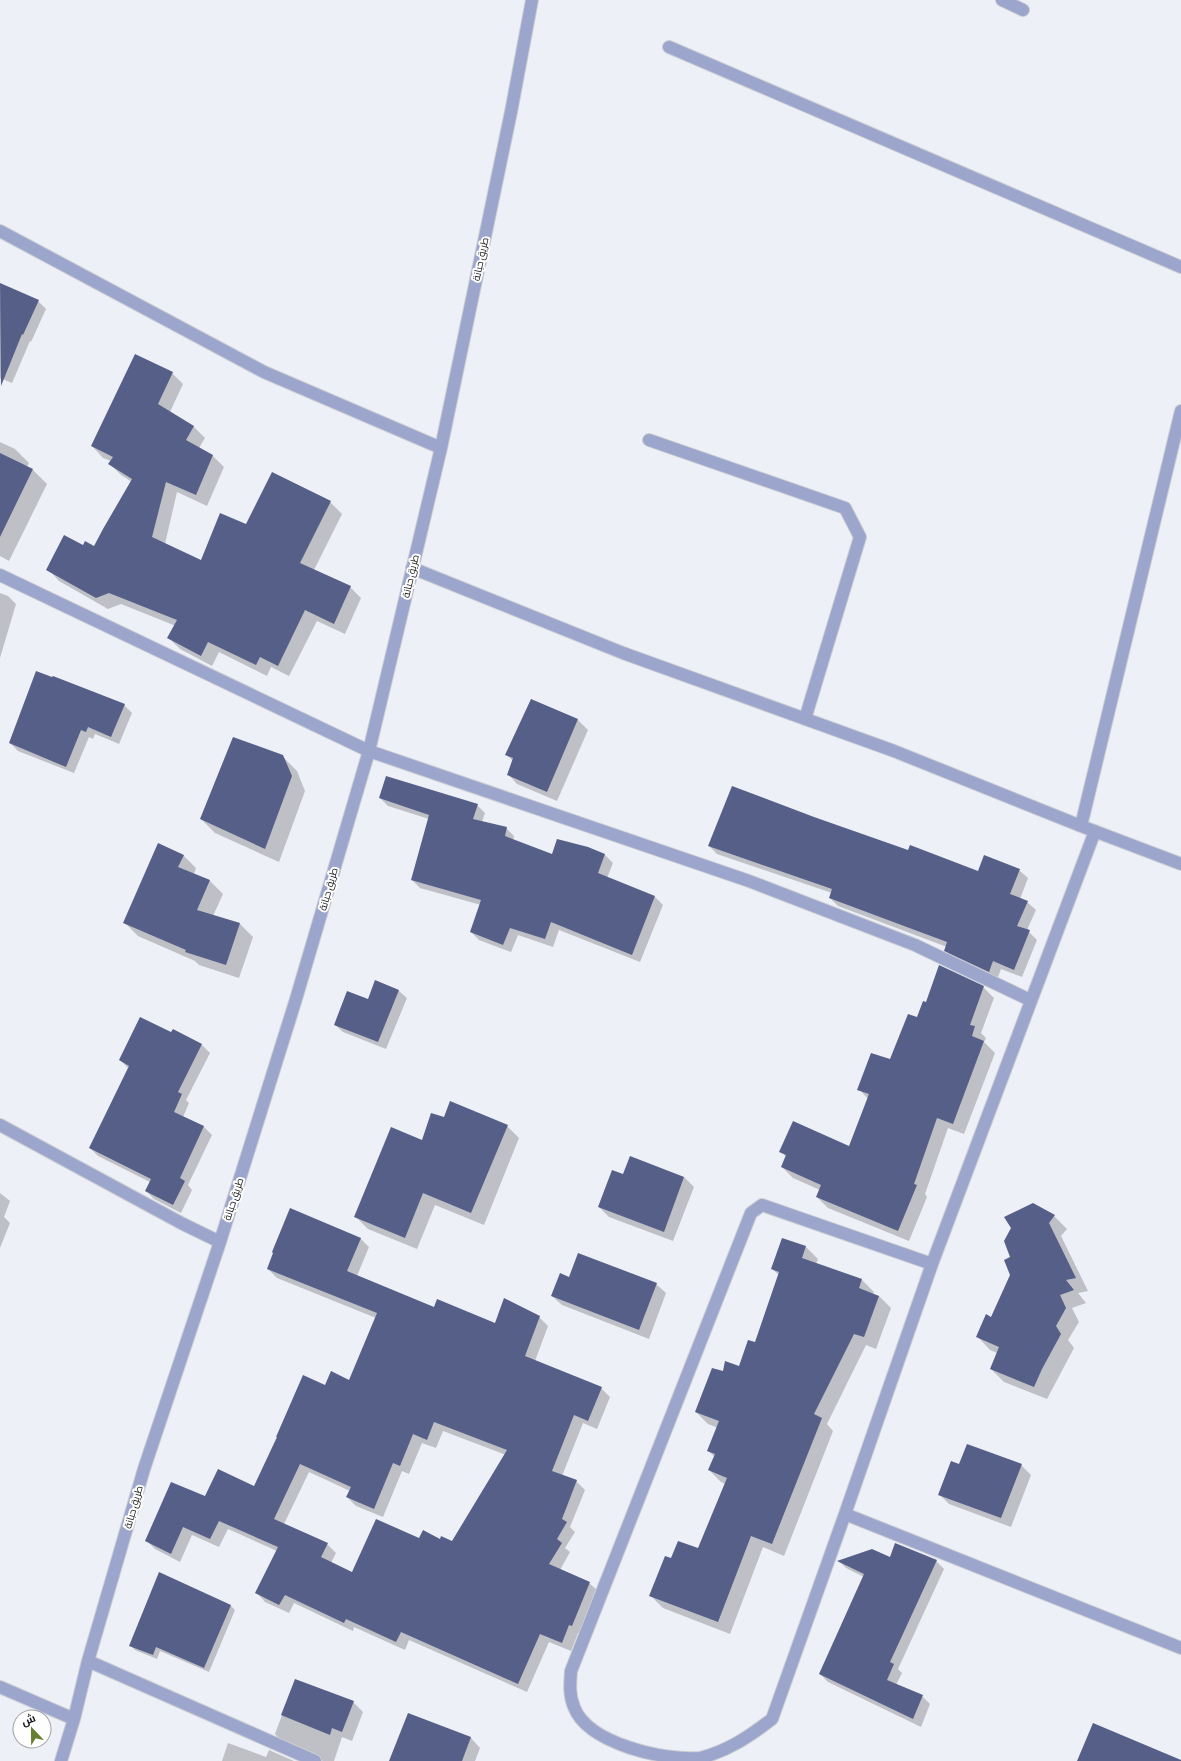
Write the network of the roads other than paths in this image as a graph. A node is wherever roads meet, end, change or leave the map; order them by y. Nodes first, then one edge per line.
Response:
1 (532, 0) edge
2 (1002, 0) edge
3 (1023, 10) dead end
4 (669, 47) dead end
5 (0, 231) edge
6 (1181, 267) edge
7 (1181, 411) edge
8 (649, 440) dead end
9 (441, 448) junction
10 (412, 568) junction
11 (0, 575) edge
12 (805, 719) junction
13 (369, 751) junction
14 (1081, 826) junction
15 (1095, 830) junction
16 (1181, 864) edge
17 (1030, 1000) junction
18 (0, 1125) edge
19 (220, 1242) junction
20 (932, 1264) junction
21 (845, 1514) junction
22 (1181, 1648) edge
23 (88, 1661) junction
24 (0, 1687) edge
25 (74, 1719) junction
26 (61, 1761) edge
27 (315, 1761) edge

1 - 9 street, طريق حبانة
2 - 3 street
4 - 6 street
5 - 9 street
7 - 14 street
8 - 12 street
9 - 10 street, طريق حبانة
10 - 12 street
10 - 13 street, طريق حبانة
11 - 13 street
12 - 14 street
13 - 17 street
13 - 19 street, طريق حبانة
14 - 15 street
15 - 16 street
15 - 17 street
17 - 20 street
18 - 19 street
19 - 23 street, طريق حبانة
20 - 21 street
20 - 21 street
21 - 22 street
23 - 25 street, طريق حبانة
23 - 27 street
24 - 25 street
25 - 26 street, طريق حبانة

